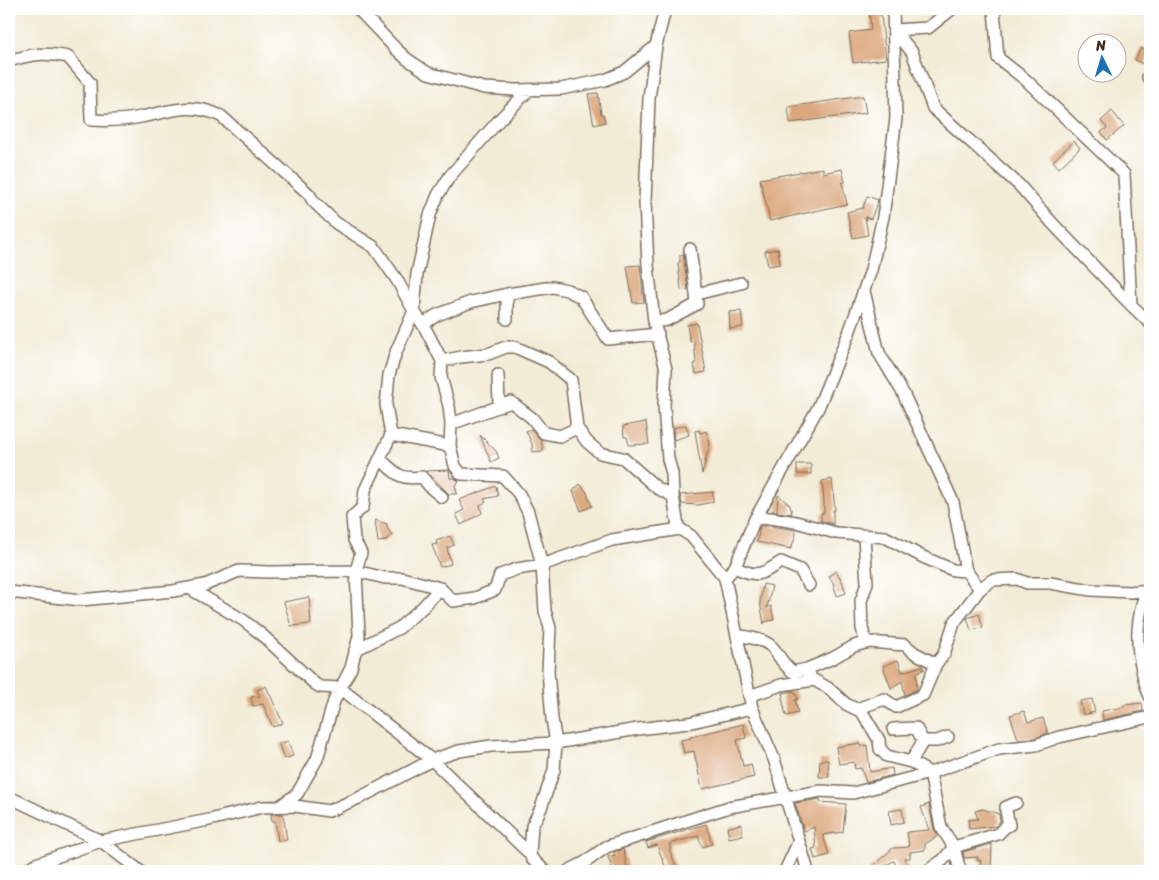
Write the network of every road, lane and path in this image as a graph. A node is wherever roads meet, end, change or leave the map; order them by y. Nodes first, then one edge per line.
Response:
1 (358, 9) edge
2 (665, 9) edge
3 (893, 9) edge
4 (952, 9) edge
5 (994, 9) edge
6 (894, 30) junction
7 (656, 46) junction
8 (9, 61) edge
9 (529, 90) junction
10 (690, 249) dead end
11 (741, 283) dead end
12 (864, 289) junction
13 (508, 294) junction
14 (696, 294) junction
15 (1131, 305) junction
16 (414, 312) junction
17 (507, 319) dead end
18 (654, 322) junction
19 (1150, 323) edge
20 (422, 324) junction
21 (658, 334) junction
22 (442, 361) junction
23 (498, 375) dead end
24 (499, 405) junction
25 (451, 424) junction
26 (577, 428) junction
27 (391, 435) junction
28 (450, 446) junction
29 (380, 459) junction
30 (673, 496) junction
31 (442, 497) dead end
32 (755, 518) junction
33 (680, 529) junction
34 (864, 536) junction
35 (542, 565) junction
36 (735, 567) junction
37 (356, 571) junction
38 (966, 571) junction
39 (725, 578) junction
40 (809, 585) dead end
41 (189, 588) junction
42 (440, 588) junction
43 (980, 589) junction
44 (1148, 590) edge
45 (9, 592) edge
46 (737, 635) junction
47 (866, 643) junction
48 (355, 650) junction
49 (936, 664) junction
50 (807, 669) junction
51 (814, 680) junction
52 (340, 688) junction
53 (749, 696) junction
54 (1150, 696) edge
55 (752, 708) junction
56 (857, 709) junction
57 (1150, 717) edge
58 (893, 730) dead end
59 (948, 737) dead end
60 (923, 741) junction
61 (556, 743) junction
62 (432, 760) junction
63 (911, 762) junction
64 (930, 773) junction
65 (9, 797) edge
66 (785, 797) junction
67 (1016, 803) dead end
68 (280, 806) junction
69 (101, 841) junction
70 (798, 843) junction
71 (954, 847) junction
72 (530, 854) junction
73 (24, 871) edge
74 (140, 871) edge
75 (546, 871) edge
76 (568, 871) edge
77 (785, 871) edge
78 (808, 871) edge
79 (927, 871) edge
80 (960, 871) edge

1 - 9 street
2 - 7 street
3 - 6 street
4 - 6 street
5 - 15 street
6 - 12 street
6 - 15 street
7 - 9 street
7 - 18 street
8 - 16 street
9 - 16 street
10 - 14 street
11 - 14 street
12 - 32 street
12 - 38 street
13 - 17 street
13 - 20 street
13 - 21 street
14 - 18 street
15 - 19 street
16 - 20 street
16 - 27 street
18 - 21 street
20 - 22 street
21 - 30 street
22 - 25 street
22 - 26 street
23 - 24 street
24 - 25 street
24 - 26 street
25 - 28 street
26 - 30 street
27 - 28 street
27 - 29 street
28 - 35 street
29 - 31 street
29 - 37 street
30 - 33 street
32 - 34 street
32 - 36 street
33 - 35 street
33 - 39 street
34 - 38 street
34 - 47 street
35 - 42 street
35 - 61 street
36 - 39 street
36 - 40 street
37 - 41 street
37 - 42 street
37 - 48 street
38 - 43 street
39 - 46 street
41 - 45 street
41 - 52 street
42 - 48 street
43 - 44 street
43 - 49 street
44 - 54 street
46 - 50 street
46 - 53 street
47 - 49 street
47 - 50 street
48 - 52 street
49 - 56 street
50 - 51 street
51 - 53 street
51 - 56 street
52 - 62 street
52 - 68 street
53 - 55 street
55 - 61 street
55 - 66 street
56 - 63 street
57 - 64 street
58 - 60 street
59 - 60 street
60 - 63 street
61 - 62 street
61 - 72 street
62 - 68 street
62 - 72 street
63 - 64 street
64 - 66 street
64 - 71 street
65 - 69 street
66 - 70 street
66 - 76 street
67 - 71 street
68 - 69 street
69 - 73 street
69 - 74 street
70 - 77 street
70 - 78 street
71 - 79 street
71 - 80 street
72 - 75 street

